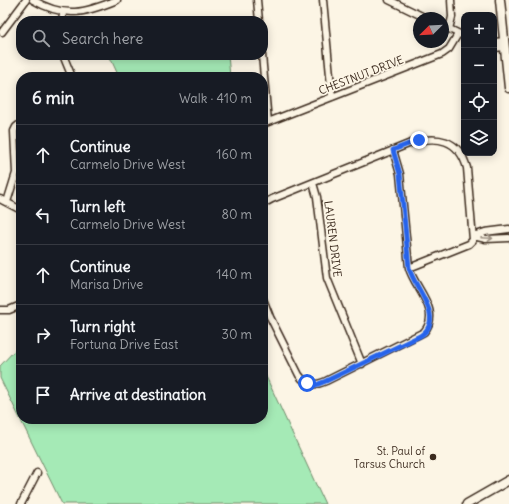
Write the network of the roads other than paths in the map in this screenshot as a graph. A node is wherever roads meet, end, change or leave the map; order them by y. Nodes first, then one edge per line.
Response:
1 (26, 0) edge
2 (33, 0) edge
3 (117, 0) edge
4 (257, 0) edge
5 (323, 0) edge
6 (389, 0) edge
7 (451, 0) edge
8 (500, 0) edge
9 (414, 12) edge
10 (63, 13) junction
11 (63, 16) edge
12 (259, 16) edge
13 (449, 22) edge
14 (449, 29) edge
15 (2, 32) dead end
16 (461, 35) edge
17 (497, 43) edge
18 (505, 44) junction
19 (497, 47) edge
20 (64, 60) edge
21 (262, 60) edge
22 (70, 72) edge
23 (263, 72) edge
24 (509, 88) edge
25 (332, 97) junction
26 (268, 122) edge
27 (16, 127) edge
28 (393, 150) junction
29 (16, 173) edge
30 (16, 173) edge
31 (313, 182) junction
32 (0, 199) edge
33 (7, 202) junction
34 (268, 202) edge
35 (16, 207) edge
36 (509, 229) edge
37 (473, 236) junction
38 (509, 238) edge
39 (409, 268) junction
40 (16, 307) edge
41 (0, 310) edge
42 (268, 312) edge
43 (362, 364) junction
44 (37, 473) dead end
45 (509, 480) edge
46 (21, 504) edge
47 (466, 504) edge

1 - 15 street
2 - 10 street
3 - 10 street
4 - 12 street
5 - 25 street
6 - 9 street
7 - 13 street
8 - 18 street
10 - 11 street
14 - 16 street
16 - 25 street, CHESTNUT DRIVE
17 - 18 street
18 - 19 street
18 - 24 street
20 - 22 street
21 - 23 street
25 - 26 street, CHESTNUT DRIVE
27 - 29 street
28 - 31 street
28 - 37 street
28 - 39 street
30 - 33 street
31 - 34 street
31 - 43 street, LAUREN DRIVE
32 - 33 street
33 - 35 street
36 - 37 street
37 -> 38 street
37 - 39 street
39 - 43 street
40 - 41 street
42 - 43 street
44 - 46 street
45 - 47 street

